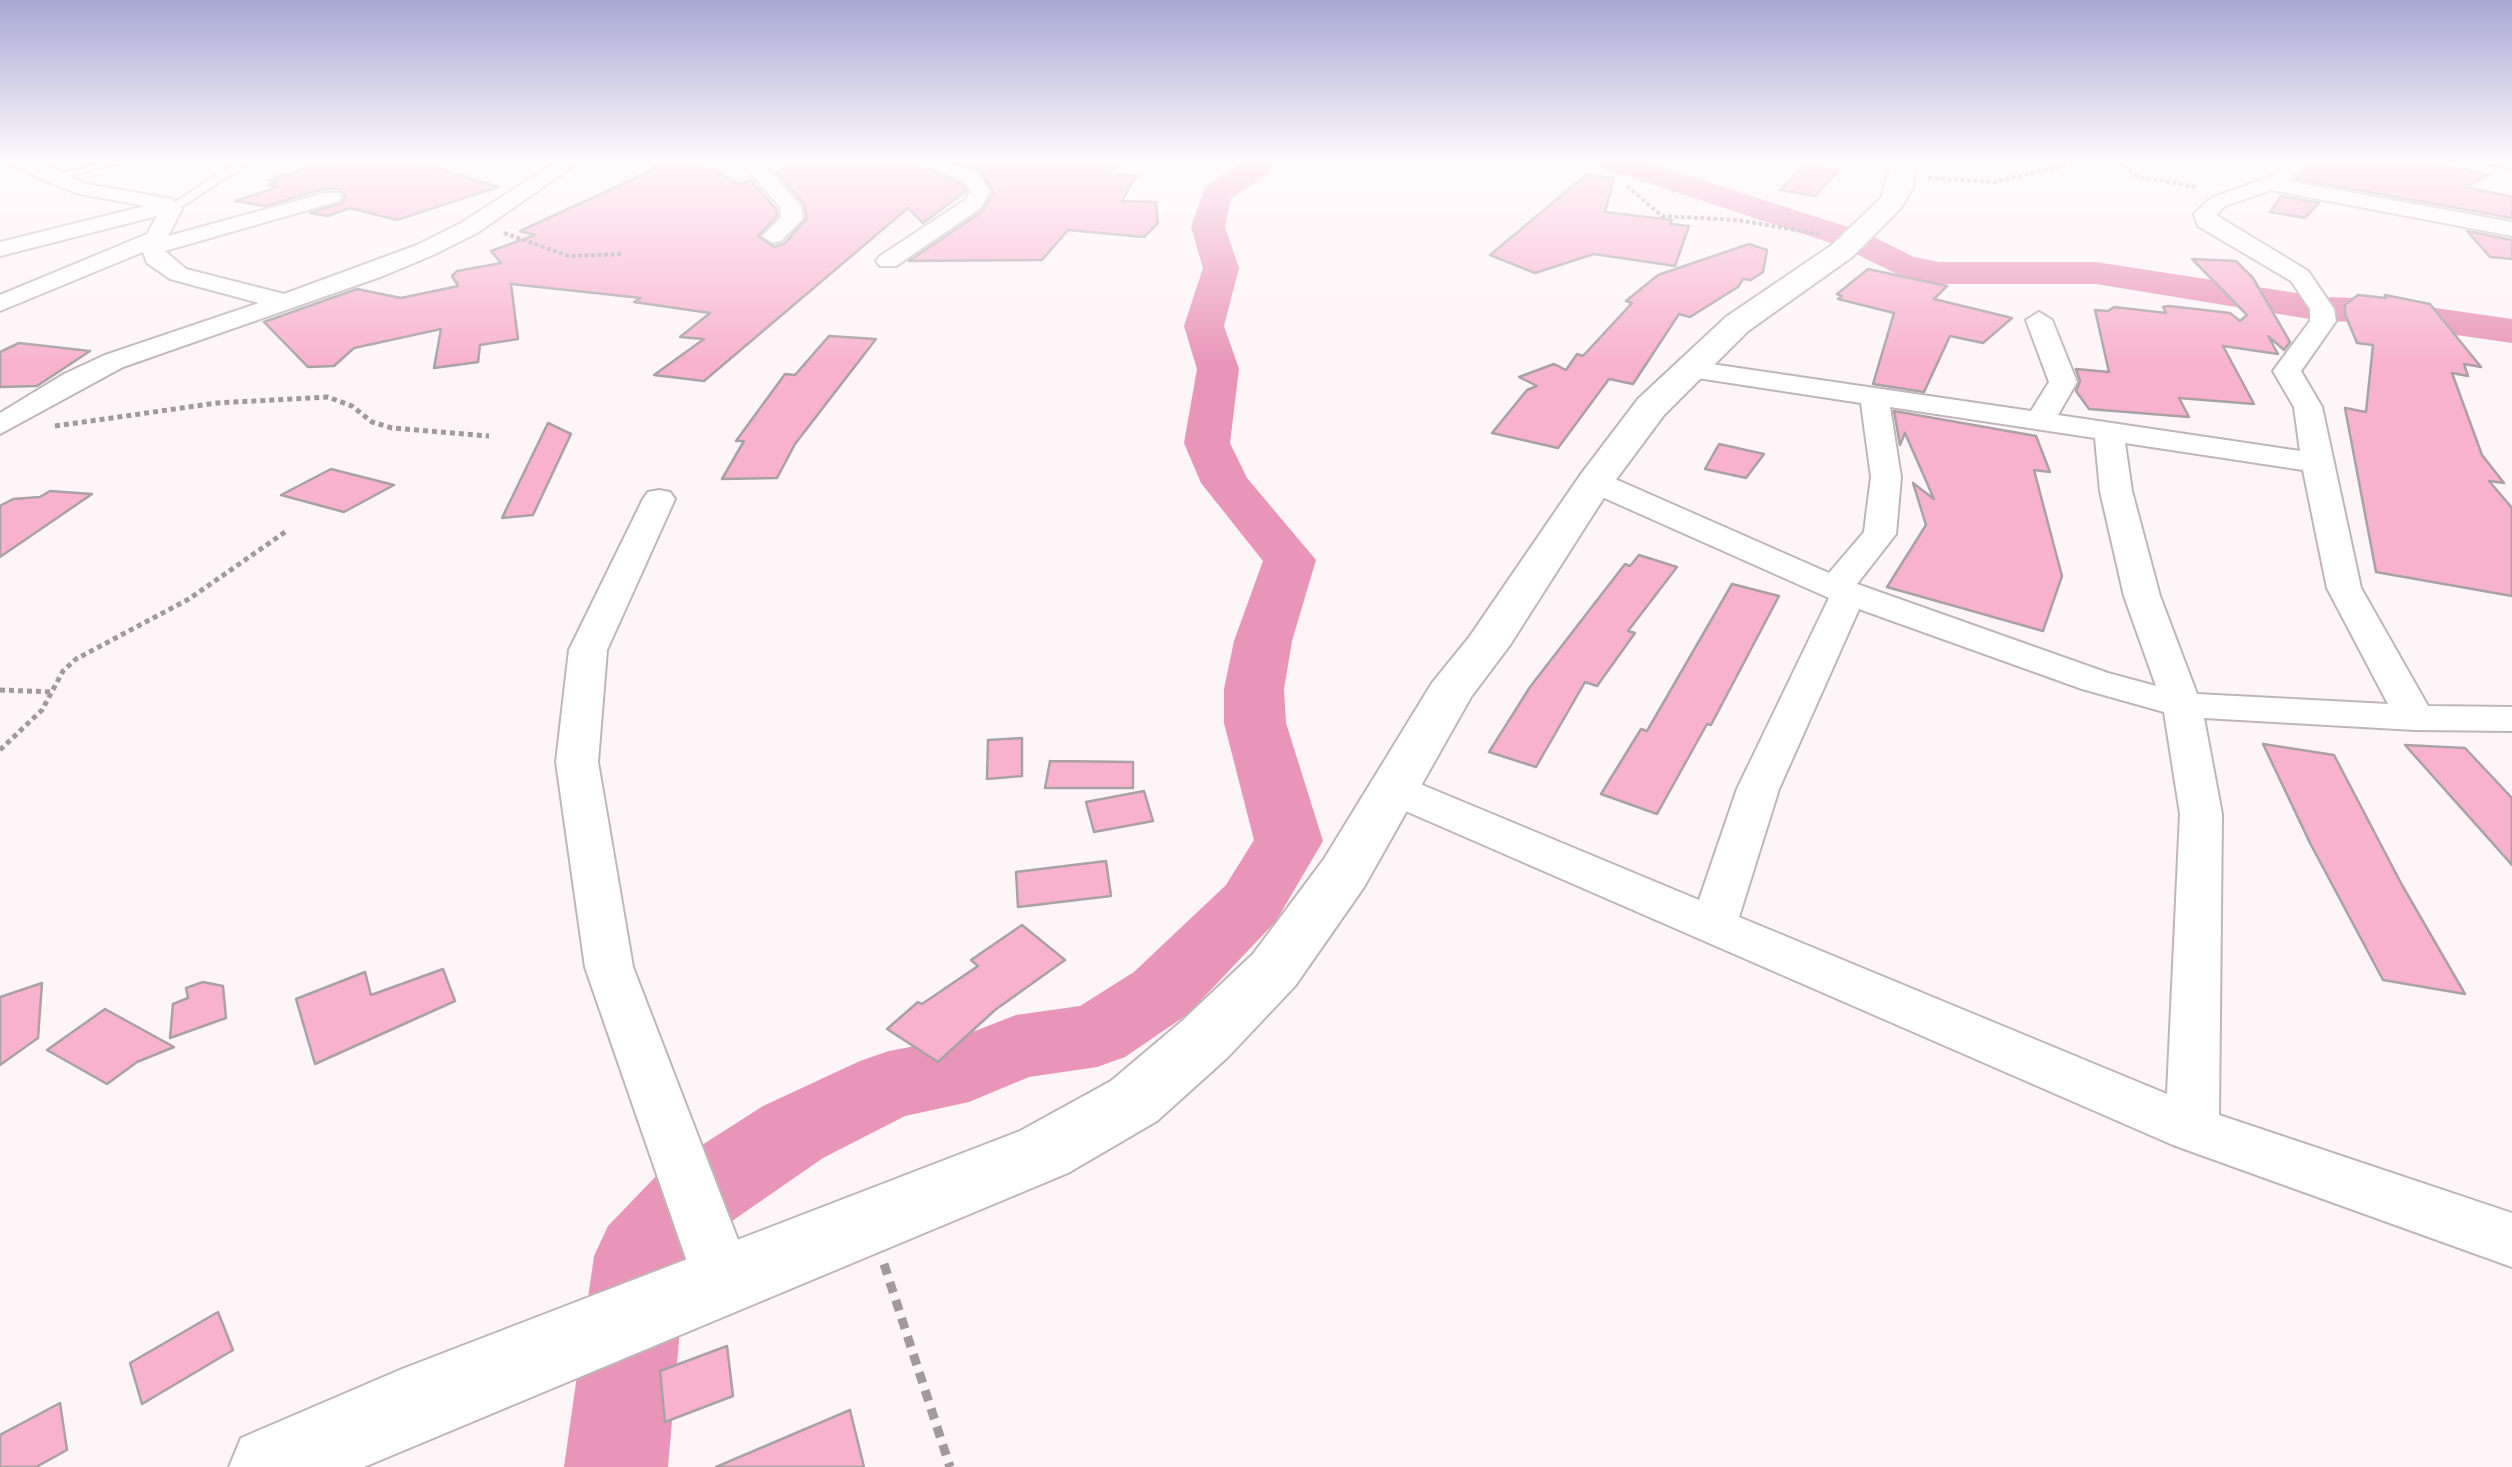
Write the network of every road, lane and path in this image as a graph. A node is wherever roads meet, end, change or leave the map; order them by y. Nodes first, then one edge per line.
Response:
1 (89, 228) edge
2 (160, 228) edge
3 (208, 228) edge
4 (467, 228) edge
5 (474, 228) edge
6 (781, 228) edge
7 (937, 228) edge
8 (1784, 228) edge
9 (1864, 228) edge
10 (2220, 228) edge
11 (772, 236) dead end
12 (154, 242) junction
13 (1850, 242) junction
14 (0, 251) edge
15 (620, 254) dead end
16 (888, 261) dead end
17 (81, 269) junction
18 (282, 301) junction
19 (0, 304) edge
20 (2039, 320) dead end
21 (1691, 369) junction
22 (0, 394) edge
23 (46, 396) junction
24 (1874, 396) junction
25 (2040, 420) junction
26 (0, 425) edge
27 (50, 426) dead end
28 (2109, 430) junction
29 (488, 436) dead end
30 (2317, 463) junction
31 (1595, 482) junction
32 (660, 499) dead end
33 (288, 530) dead end
34 (1842, 590) junction
35 (0, 690) edge
36 (53, 692) junction
37 (2182, 705) junction
38 (2415, 718) junction
39 (2512, 718) edge
40 (0, 750) edge
41 (1393, 789) junction
42 (1713, 926) junction
43 (2192, 1129) junction
44 (871, 1223) junction
45 (2512, 1240) edge
46 (723, 1279) junction
47 (270, 1467) edge
48 (950, 1467) edge

1 - 14 street
2 - 12 street
3 - 12 street
4 - 18 street
5 - 15 path
6 - 11 street
7 - 16 street
8 - 13 path
9 - 13 street
10 - 30 street
12 - 17 street
12 - 18 street
13 - 21 street
14 - 17 street
17 - 19 street
18 - 23 street
20 - 25 street
21 - 24 street
21 - 31 street
22 - 23 street
23 - 26 street
24 - 25 street
24 - 34 street
25 - 28 street
27 - 29 path
28 - 30 street
28 - 37 street
30 - 38 street
31 - 34 street
31 - 41 street
32 - 46 street
33 - 36 path
34 - 37 street
34 - 42 street
35 - 36 path
36 - 40 path
37 - 38 street
37 - 43 street
38 - 39 street
41 - 42 street
41 - 44 street
42 - 43 street
43 - 45 street
44 - 46 street
44 - 48 path
46 - 47 street

